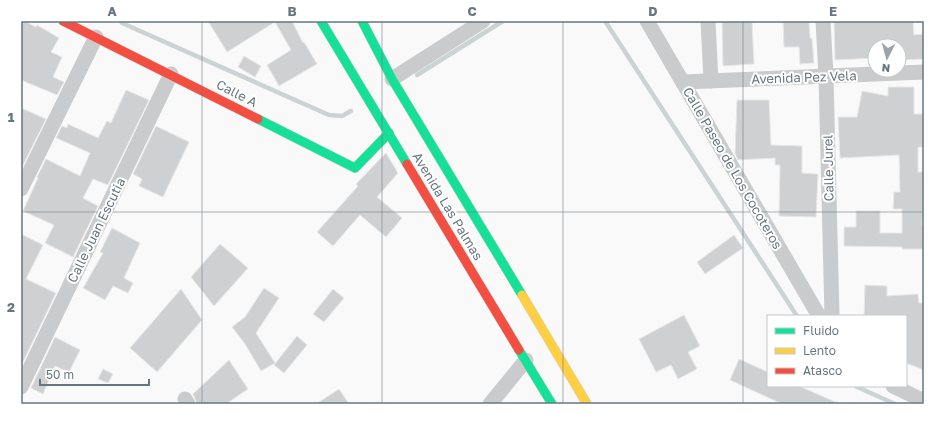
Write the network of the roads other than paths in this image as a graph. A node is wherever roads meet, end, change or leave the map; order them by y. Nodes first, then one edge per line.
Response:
1 (63, 21) edge
2 (322, 21) edge
3 (362, 21) edge
4 (483, 21) edge
5 (647, 21) edge
6 (708, 21) edge
7 (823, 21) edge
8 (96, 37) junction
9 (924, 72) edge
10 (171, 74) junction
11 (826, 76) junction
12 (392, 79) junction
13 (710, 81) junction
14 (684, 82) junction
15 (389, 133) junction
16 (21, 189) edge
17 (818, 315) edge
18 (832, 315) edge
19 (526, 360) junction
20 (21, 386) edge
21 (895, 387) edge
22 (924, 401) edge
23 (490, 404) edge
24 (552, 404) edge
25 (587, 404) edge

1 - 8 main road, Calle A
2 - 15 main road, Avenida Las Palmas
3 - 12 main road, Avenida Las Palmas
4 - 12 street
5 - 14 street, Calle Paseo de Los Cocoteros
6 - 13 street
7 - 11 street, Calle Jurel
8 - 10 main road, Calle A
8 - 16 street
9 - 11 street, Avenida Pez Vela
10 - 15 main road, Calle A
10 - 20 street, Calle Juan Escutia
11 - 13 street, Avenida Pez Vela
11 - 18 street, Calle Jurel
12 - 25 main road, Avenida Las Palmas
13 - 14 street, Avenida Pez Vela
14 - 17 street, Calle Paseo de Los Cocoteros
15 - 19 main road, Avenida Las Palmas
19 - 23 street
19 - 24 main road, Avenida Las Palmas
21 - 22 street

